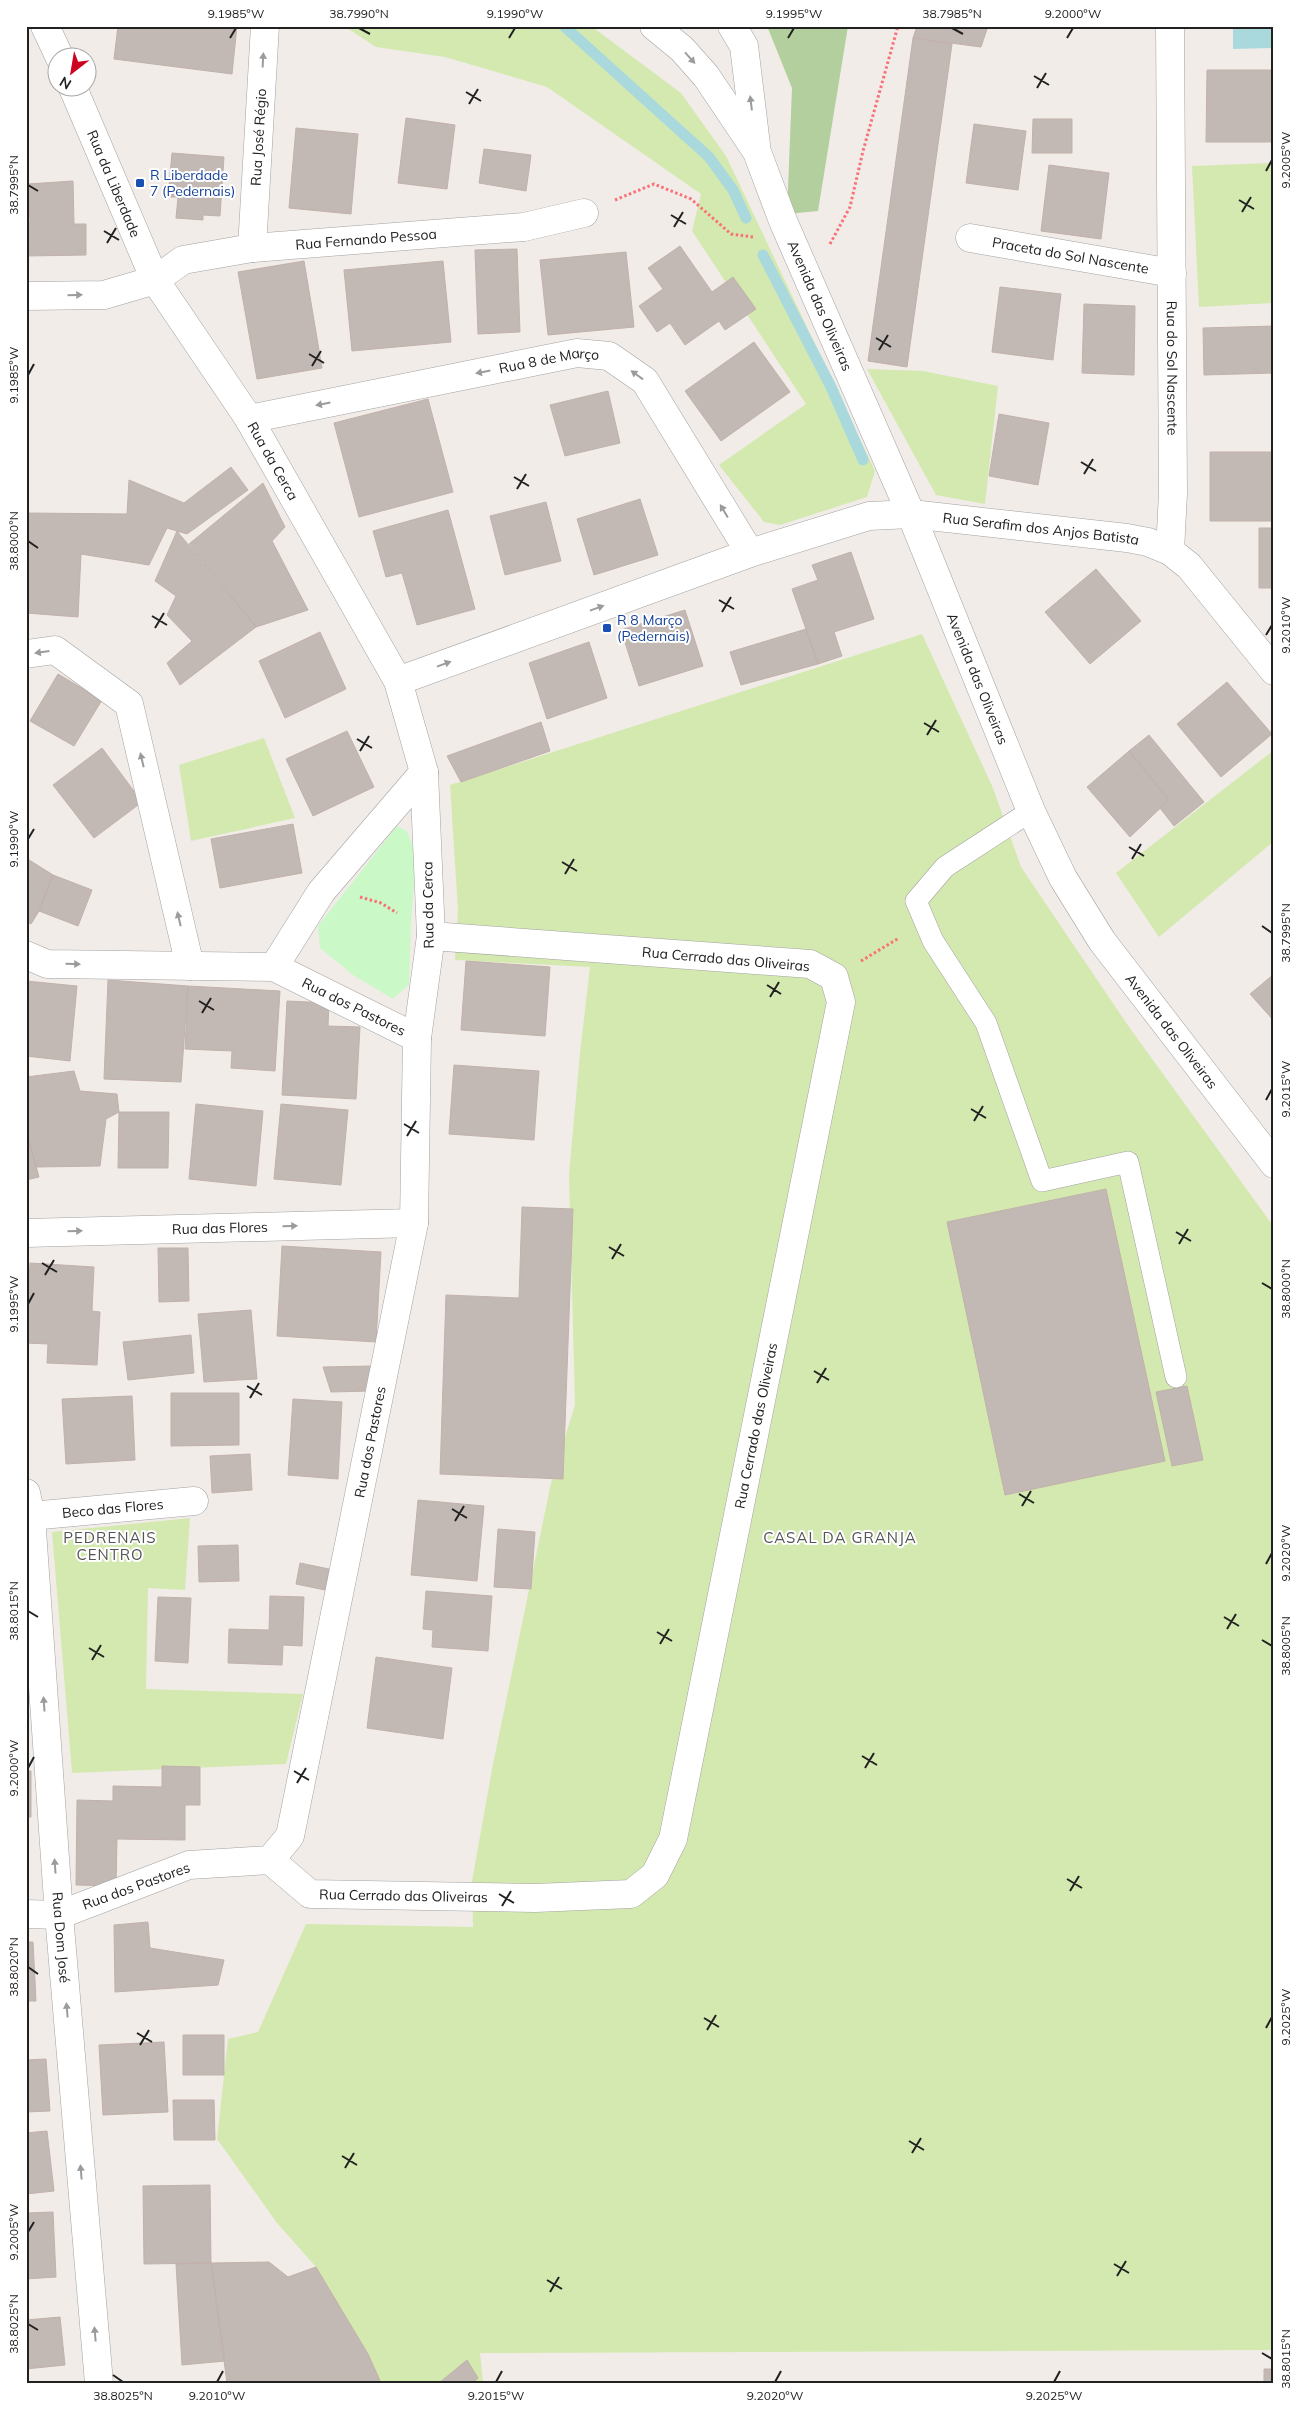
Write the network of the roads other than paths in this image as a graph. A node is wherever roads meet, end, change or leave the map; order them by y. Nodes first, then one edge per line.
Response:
1 (45, 26) edge
2 (265, 26) edge
3 (654, 26) edge
4 (732, 26) edge
5 (1170, 26) edge
6 (55, 48) edge
7 (77, 98) edge
8 (757, 152) junction
9 (584, 213) road end
10 (970, 238) dead end
11 (252, 248) junction
12 (1172, 273) junction
13 (155, 280) junction
14 (26, 296) edge
15 (249, 419) junction
16 (911, 514) junction
17 (1170, 551) junction
18 (750, 553) junction
19 (26, 654) edge
20 (1274, 671) edge
21 (398, 681) junction
22 (424, 772) junction
23 (1031, 811) junction
24 (431, 936) junction
25 (26, 955) edge
26 (190, 966) junction
27 (274, 967) junction
28 (417, 1038) junction
29 (1274, 1164) edge
30 (414, 1223) junction
31 (26, 1233) edge
32 (1176, 1377) dead end
33 (194, 1501) dead end
34 (29, 1504) edge
35 (270, 1860) junction
36 (26, 1914) edge
37 (59, 1915) junction
38 (99, 2383) edge

1 - 6 street
11 -> 2 street, Rua José Régio
3 -> 8 street, Avenida das Oliveiras
8 -> 4 street, Avenida das Oliveiras
5 - 12 street, Rua do Sol Nascente
7 - 13 street, Rua da Liberdade
8 - 16 street, Avenida das Oliveiras
9 - 11 street, Rua Fernando Pessoa
10 - 12 street, Praceta do Sol Nascente
11 - 13 street, Rua Fernando Pessoa
12 - 17 street, Rua do Sol Nascente
14 -> 13 street
13 - 15 street, Rua da Cerca
18 -> 15 street, Rua 8 de Março
15 - 21 street, Rua da Cerca
16 - 17 street, Rua Serafim dos Anjos Batista
16 - 18 street
16 - 23 street, Avenida das Oliveiras
17 - 20 street
21 -> 18 street
26 -> 19 street
21 - 22 street, Rua da Cerca
22 - 24 street, Rua da Cerca
22 - 27 street
23 - 29 street, Avenida das Oliveiras
23 - 32 lane
24 - 28 street, Rua da Cerca
24 - 35 street, Rua Cerrado das Oliveiras
25 -> 26 street, Rua dos Pastores
26 - 27 street, Rua dos Pastores
27 - 28 street, Rua dos Pastores
28 - 30 street, Rua dos Pastores
31 -> 30 street, Rua das Flores
30 - 35 street, Rua dos Pastores
33 - 34 street, Beco das Flores
37 -> 34 street, Rua Dom José
35 - 37 street, Rua dos Pastores
36 - 37 street
38 -> 37 street, Rua Dom José

